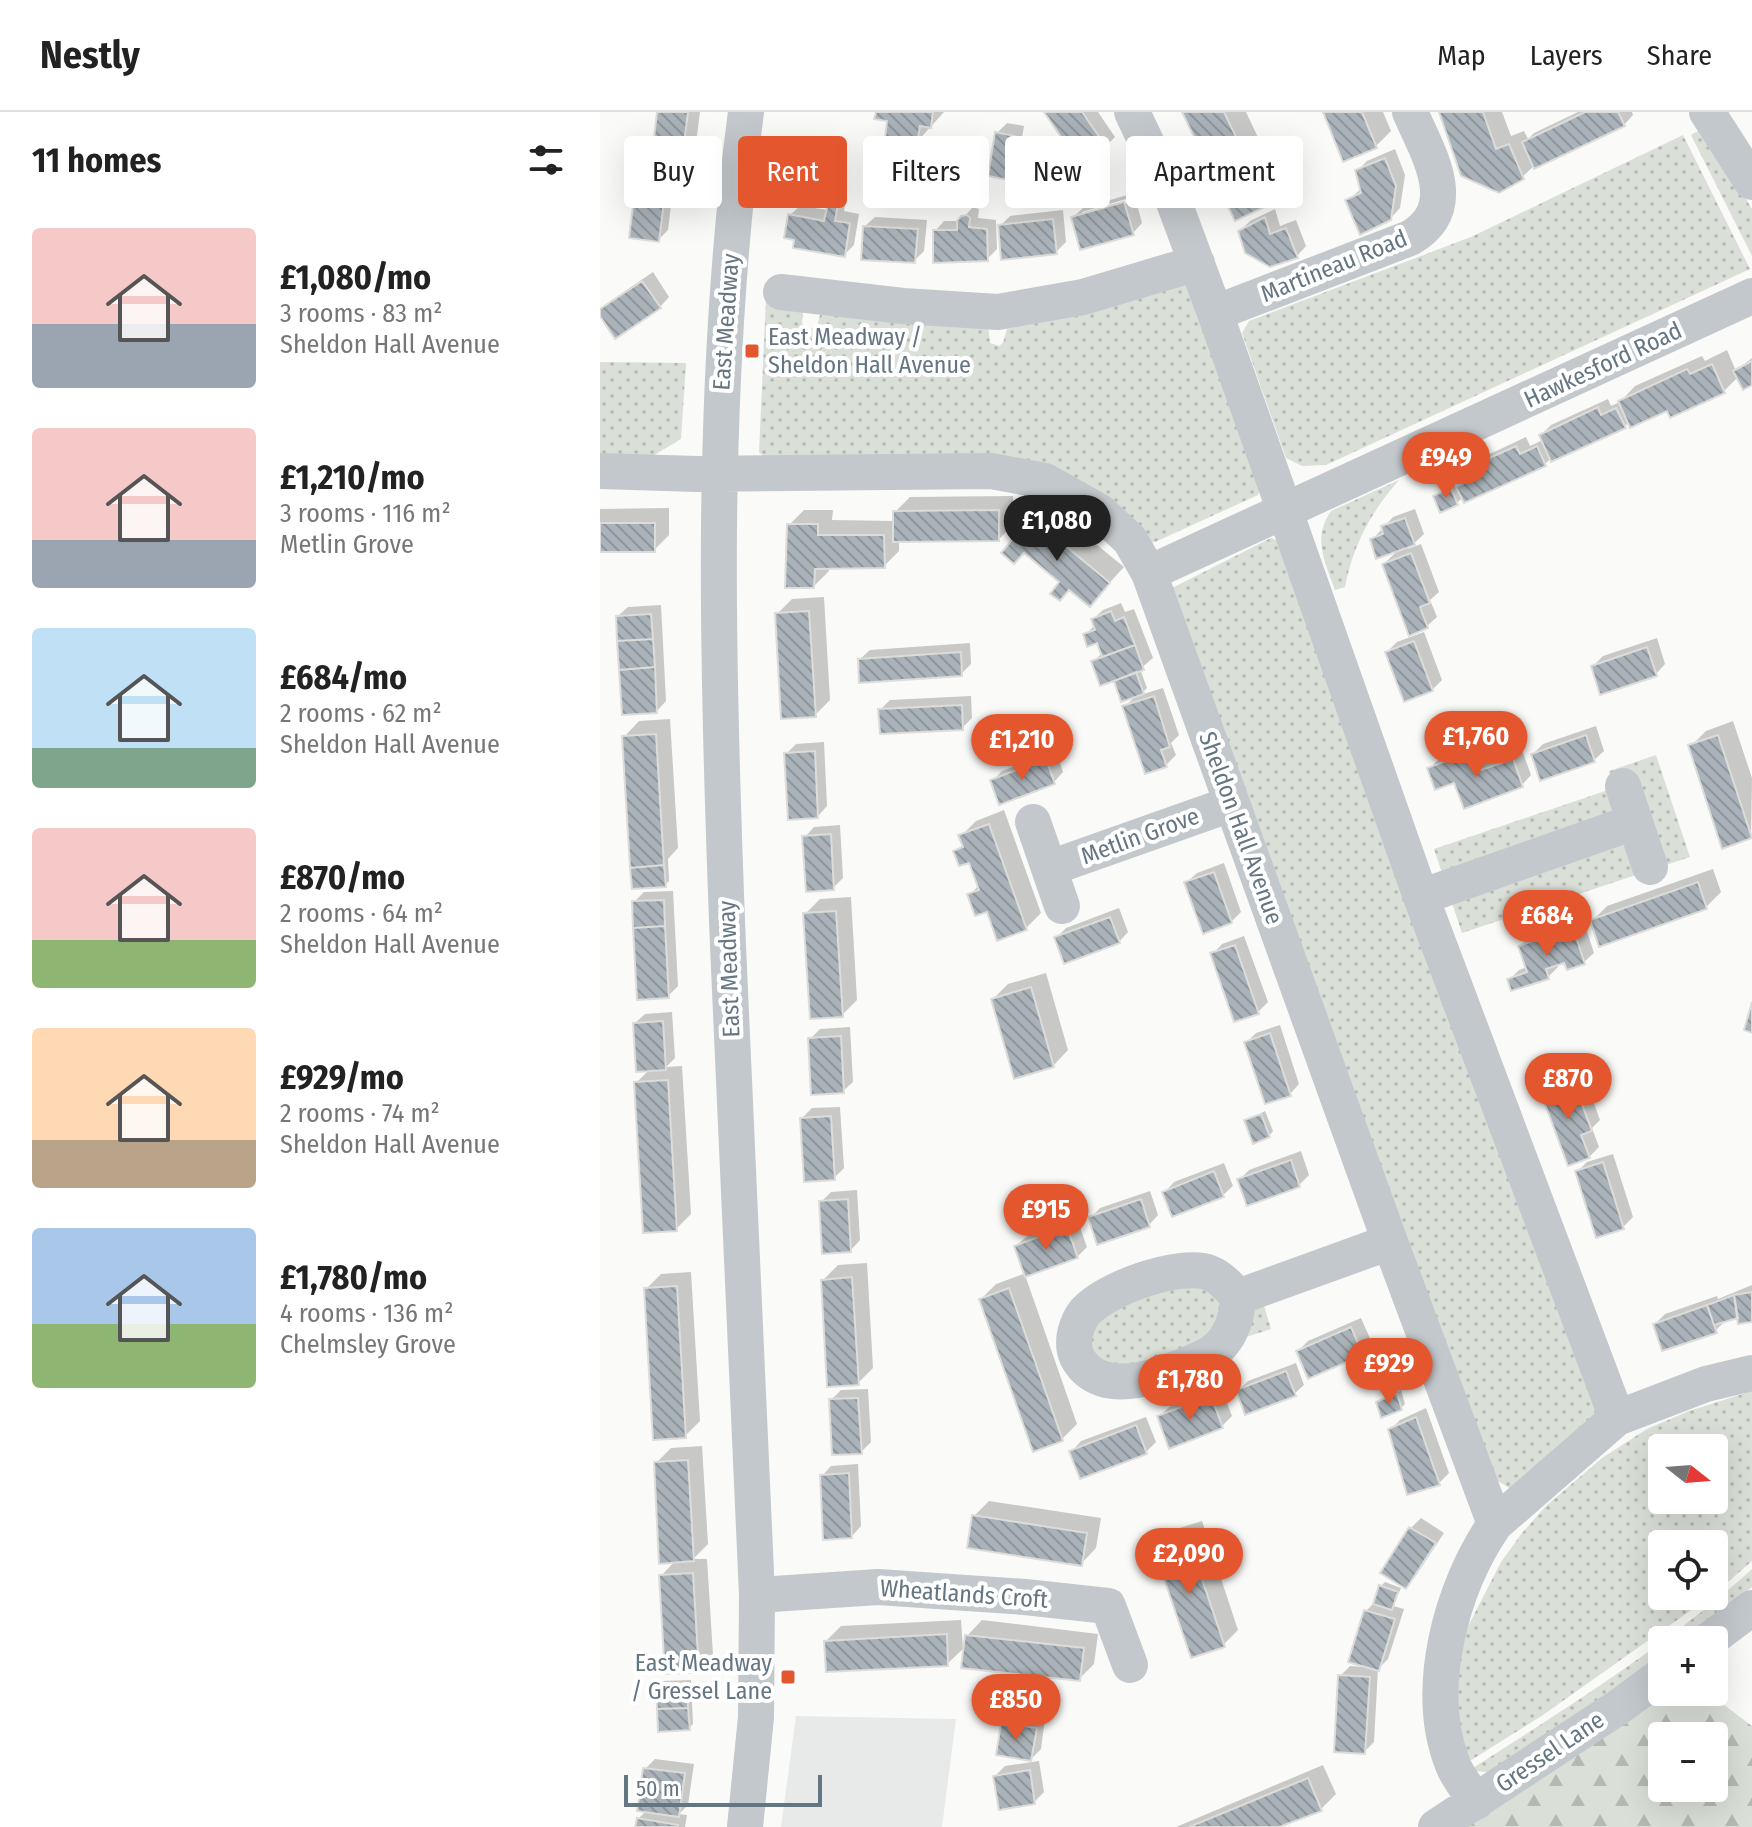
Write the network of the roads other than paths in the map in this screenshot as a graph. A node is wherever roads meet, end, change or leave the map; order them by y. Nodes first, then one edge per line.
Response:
1 (746, 112) edge
2 (1132, 112) edge
3 (1410, 112) edge
4 (1707, 112) edge
5 (1752, 182) edge
6 (1197, 263) junction
7 (781, 292) dead end
8 (1752, 296) edge
9 (1215, 313) junction
10 (600, 471) edge
11 (718, 473) junction
12 (1286, 511) junction
13 (1149, 573) junction
14 (1623, 786) dead end
15 (1231, 804) junction
16 (1033, 822) dead end
17 (1634, 822) junction
18 (1650, 867) dead end
19 (1050, 868) junction
20 (1421, 897) junction
21 (1062, 906) dead end
22 (1390, 1242) junction
23 (1238, 1297) dead end
24 (1752, 1373) edge
25 (1617, 1418) junction
26 (1495, 1524) junction
27 (757, 1595) junction
28 (1752, 1608) edge
29 (1728, 1626) edge
30 (1130, 1665) dead end
31 (1648, 1685) edge
32 (1476, 1802) junction
33 (745, 1827) edge
34 (1436, 1827) edge

1 - 11 street, East Meadway
2 - 6 street
3 - 9 street, Martineau Road
4 - 5 street
6 - 7 street
6 - 9 street
8 - 12 street, Hawkesford Road
9 - 12 street
10 - 11 street, Sheldon Hall Avenue
11 - 13 street, Sheldon Hall Avenue
11 - 27 street, East Meadway
12 - 13 street, Hawkesford Road
12 - 20 street
13 - 15 street, Sheldon Hall Avenue
14 - 17 street
15 - 19 street, Metlin Grove
15 - 22 street, Sheldon Hall Avenue
16 - 19 street
17 - 18 street
17 - 20 street
19 - 21 street
20 - 25 street
22 - 23 street
22 - 26 street, Sheldon Hall Avenue
24 - 25 street
25 - 26 street
26 - 32 street
27 - 30 street, Wheatlands Croft
27 - 33 street, East Meadway
28 - 29 street
31 - 32 street, Gressel Lane
32 - 34 street, Gressel Lane

